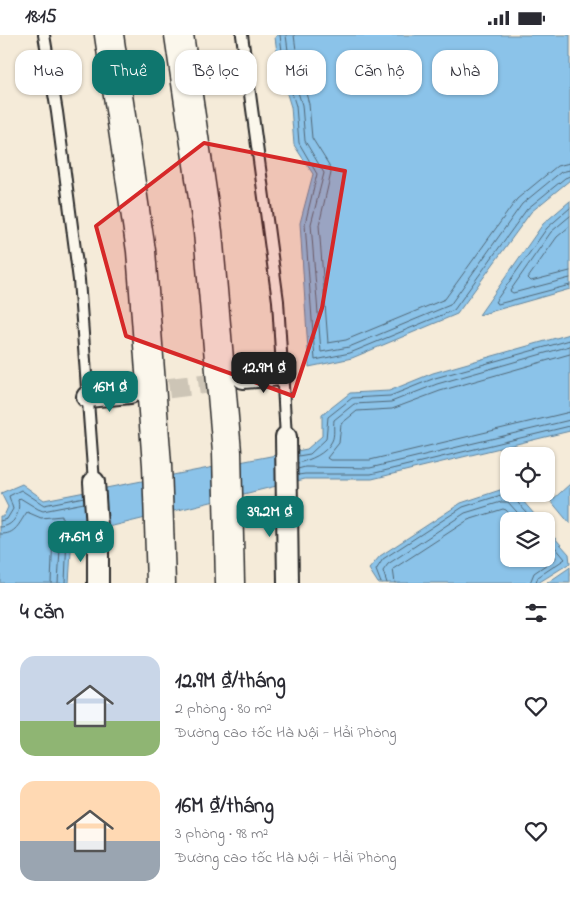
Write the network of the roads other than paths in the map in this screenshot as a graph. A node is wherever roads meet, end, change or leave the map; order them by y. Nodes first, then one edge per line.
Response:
1 (44, 35) edge
2 (109, 35) edge
3 (179, 35) edge
4 (242, 35) edge
5 (282, 375) junction
6 (243, 378) tunnel mouth
7 (130, 393) tunnel mouth
8 (87, 397) junction
9 (286, 437) joint
10 (94, 482) joint
11 (98, 583) edge
12 (161, 583) edge
13 (230, 583) edge
14 (288, 583) edge

1 - 8 lane
2 - 12 highway
3 - 13 highway
4 - 5 lane
5 - 6 street
5 - 9 lane
7 - 8 street
8 - 10 lane
9 - 14 street
10 - 11 street

